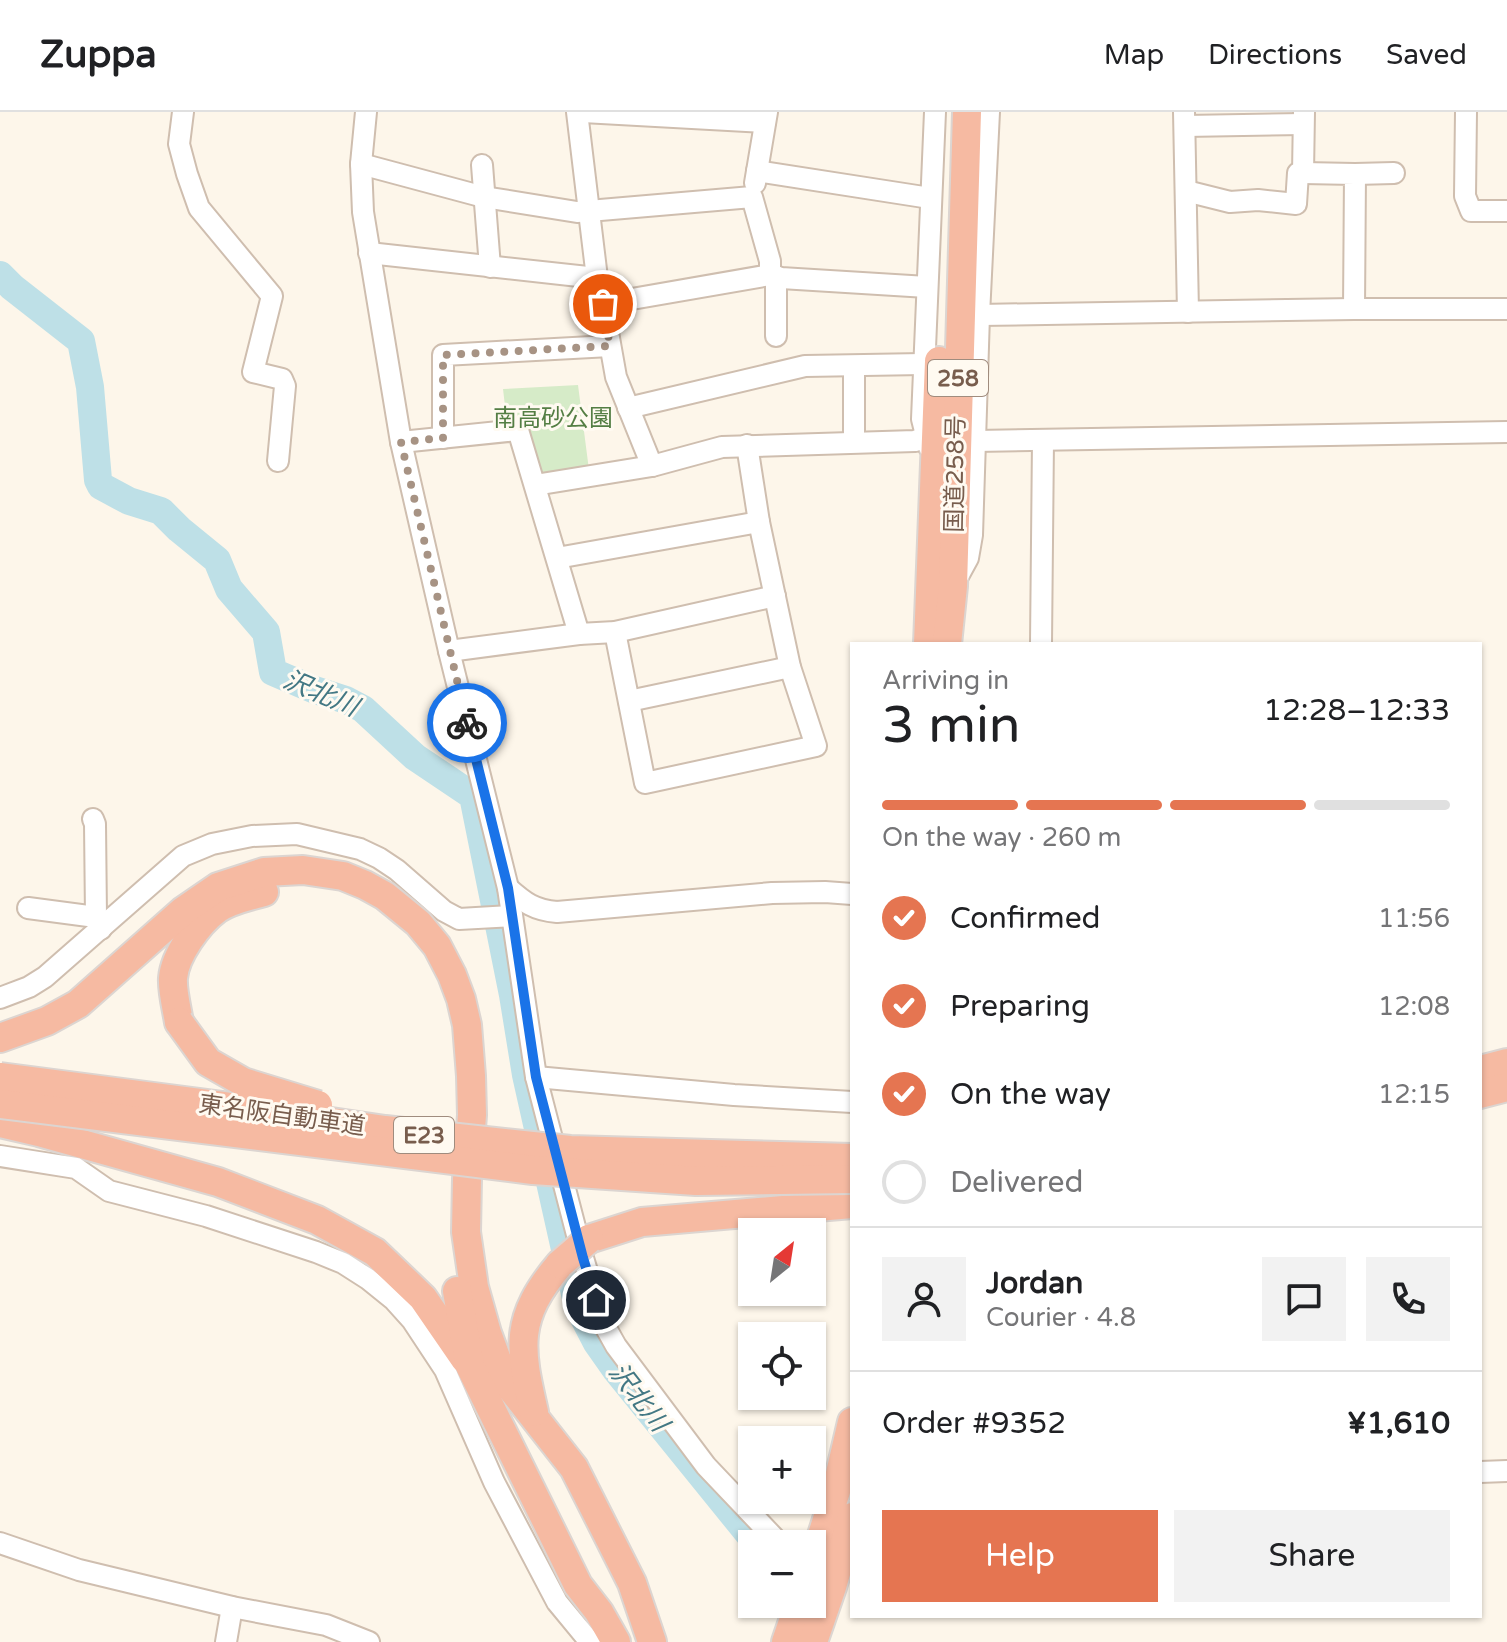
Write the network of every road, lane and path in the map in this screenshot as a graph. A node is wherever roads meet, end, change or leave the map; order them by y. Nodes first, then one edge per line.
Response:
1 (183, 112) edge
2 (366, 112) edge
3 (580, 112) edge
4 (935, 112) edge
5 (950, 112) edge
6 (967, 112) edge
7 (989, 112) edge
8 (1466, 112) edge
9 (766, 117) edge
10 (1303, 118) edge
11 (1184, 119) edge
12 (361, 164) junction
13 (482, 165) dead end
14 (757, 171) junction
15 (1303, 173) junction
16 (1394, 173) dead end
17 (1355, 174) junction
18 (1186, 191) junction
19 (484, 197) junction
20 (752, 197) junction
21 (930, 198) junction
22 (1507, 211) edge
23 (589, 212) junction
24 (369, 253) junction
25 (490, 267) junction
26 (773, 276) junction
27 (597, 278) junction
28 (927, 287) junction
29 (603, 304) junction
30 (1354, 309) junction
31 (1507, 309) edge
32 (1188, 312) junction
33 (979, 315) junction
34 (776, 336) dead end
35 (610, 346) junction
36 (923, 364) junction
37 (854, 366) junction
38 (628, 408) junction
39 (1507, 432) edge
40 (443, 438) junction
41 (1043, 440) junction
42 (976, 441) junction
43 (401, 442) junction
44 (854, 442) junction
45 (747, 445) junction
46 (930, 449) junction
47 (278, 461) dead end
48 (652, 466) junction
49 (535, 485) junction
50 (759, 522) junction
51 (557, 558) junction
52 (953, 586) junction
53 (775, 596) junction
54 (615, 632) junction
55 (579, 634) junction
56 (928, 642) edge
57 (947, 642) edge
58 (1041, 642) edge
59 (449, 651) junction
60 (790, 667) junction
61 (629, 701) junction
62 (93, 819) dead end
63 (508, 888) junction
64 (850, 894) edge
65 (28, 908) dead end
66 (502, 917) junction
67 (98, 923) junction
68 (0, 998) edge
69 (0, 1038) edge
70 (1507, 1063) edge
71 (1482, 1069) edge
72 (0, 1077) edge
73 (536, 1077) junction
74 (1507, 1087) edge
75 (1482, 1093) edge
76 (850, 1102) edge
77 (0, 1104) edge
78 (0, 1123) edge
79 (647, 1152) junction
80 (0, 1156) edge
81 (850, 1158) edge
82 (850, 1179) edge
83 (850, 1204) edge
84 (470, 1366) junction
85 (536, 1420) junction
86 (850, 1431) edge
87 (1507, 1471) edge
88 (1482, 1472) edge
89 (850, 1524) edge
90 (767, 1530) edge
91 (824, 1530) edge
92 (0, 1543) edge
93 (232, 1607) junction
94 (794, 1618) edge
95 (226, 1642) edge
96 (369, 1642) edge
97 (590, 1642) edge
98 (616, 1642) edge
99 (652, 1642) edge
100 (786, 1642) edge
101 (813, 1642) edge

1 - 47 street
2 - 12 street
3 - 9 street
3 - 23 street
4 - 21 street
5 - 46 highway, 国道258号 / 258
6 - 52 highway, 国道258号 / 258
7 - 33 street
8 - 22 street
9 - 14 street
10 - 11 street
10 - 15 street
11 - 18 street
12 - 19 street
12 - 24 street
13 - 19 street
14 - 20 street
14 - 21 street
15 - 17 street
15 - 18 street
16 - 17 street
17 - 30 street
18 - 32 street
19 - 23 street
19 - 25 street
20 - 23 street
20 - 26 street
21 - 28 street
23 - 27 street
24 - 25 street
24 - 43 street
25 - 27 street
26 - 28 street
26 - 29 street
26 - 34 street
27 - 29 street
28 - 36 street
29 - 35 street
30 - 31 street
30 - 32 street
32 - 33 street
33 - 42 street
35 - 38 street
35 - 40 street
36 - 37 street
36 - 46 street
37 - 38 street
37 - 44 street
38 - 48 street
39 - 41 street
40 - 43 street
40 - 49 street
41 - 42 street
41 - 58 street
42 - 52 street
43 - 59 street
44 - 45 street
44 - 46 street
45 - 48 street
45 - 50 street
46 - 56 highway, 国道258号 / 258
48 - 49 street
49 - 51 street
50 - 51 street
50 - 53 street
51 - 55 street
52 - 57 highway, 国道258号 / 258
53 - 54 street
53 - 60 street
54 - 55 street
54 - 61 street
55 - 59 street
59 - 63 street
60 - 61 street
60 - 61 street
62 - 67 street
63 - 64 street
63 - 66 street
65 - 67 street
66 - 67 street
66 - 73 street
67 - 68 street
69 - 85 highway
70 - 71 highway
72 - 79 highway, 東名阪自動車道 / E23, bridge
73 - 76 street
73 - 90 street
74 - 75 highway
77 - 82 highway, 東名阪自動車道 / E23, bridge
78 - 84 highway
79 - 81 highway, 東名阪自動車道 / E23, bridge
79 - 84 highway, bridge
80 - 97 street
83 - 85 highway, bridge
84 - 98 highway
85 - 99 highway
86 - 91 highway
87 - 88 street
89 - 101 highway
92 - 93 street
93 - 95 street
93 - 96 street
94 - 100 highway

